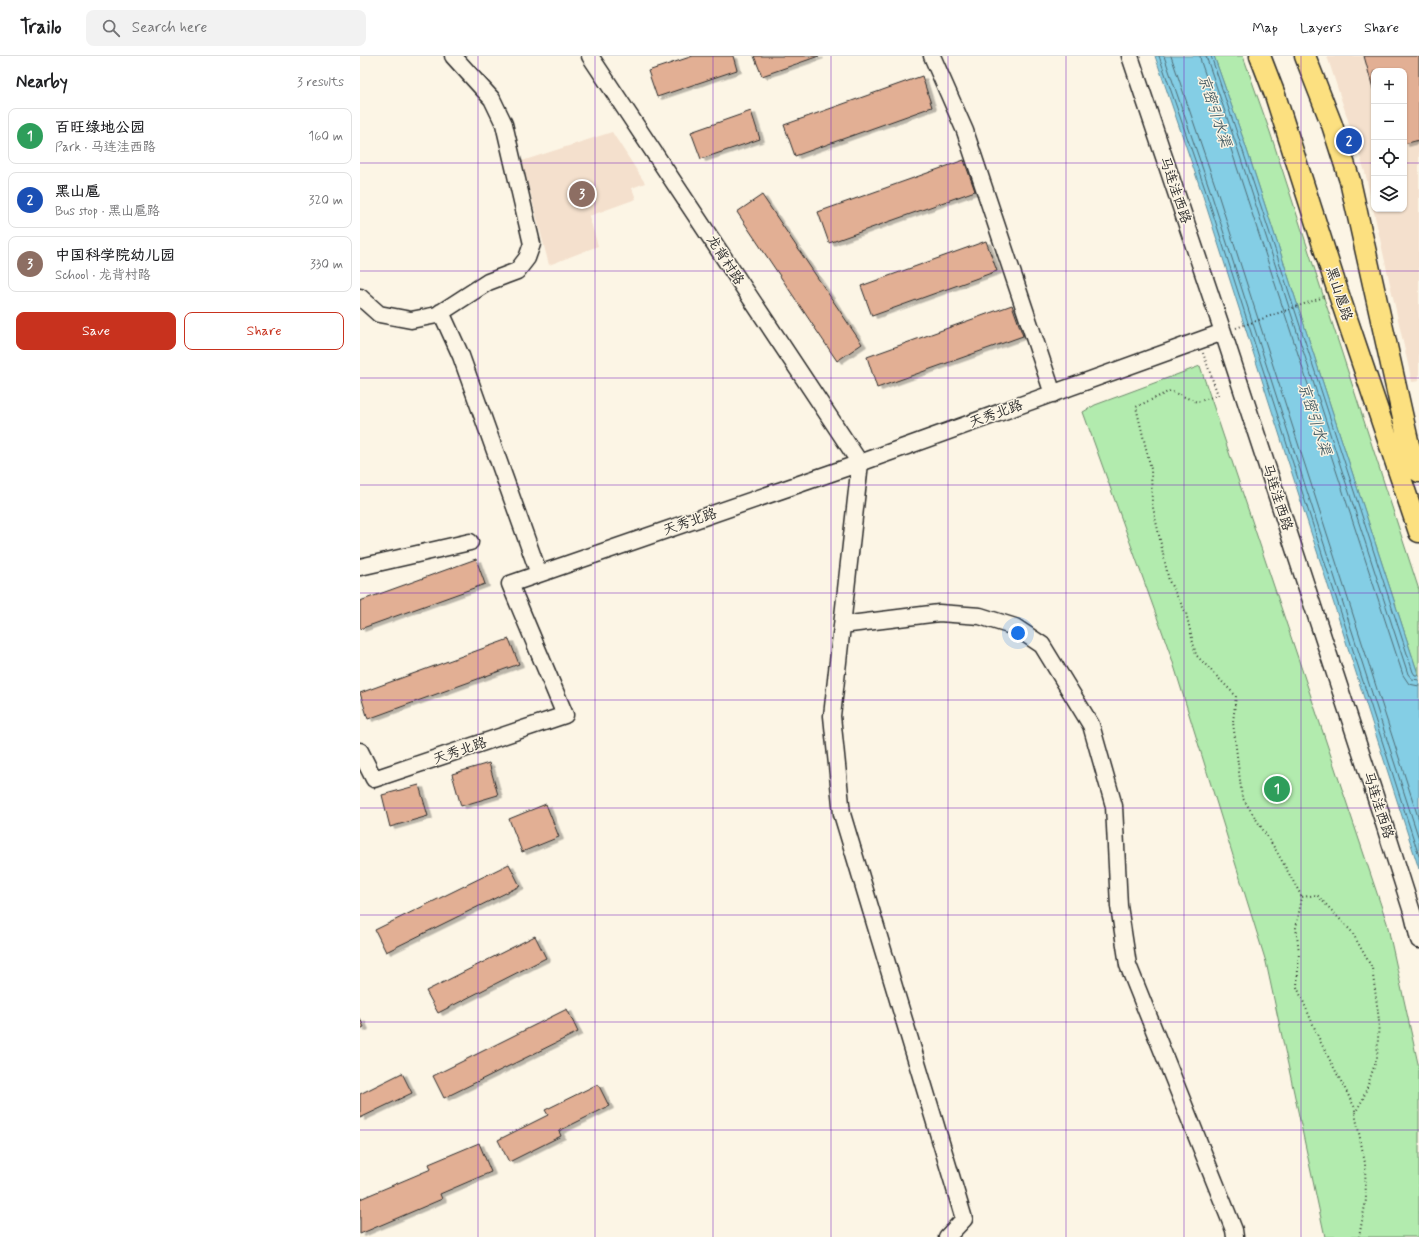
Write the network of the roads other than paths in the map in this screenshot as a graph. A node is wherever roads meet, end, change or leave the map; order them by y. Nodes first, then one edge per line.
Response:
1 (453, 56) edge
2 (590, 56) edge
3 (932, 56) edge
4 (1130, 56) edge
5 (1260, 56) edge
6 (1305, 56) edge
7 (360, 297) edge
8 (441, 312) junction
9 (1223, 332) junction
10 (1053, 394) junction
11 (860, 464) junction
12 (1419, 472) edge
13 (1419, 532) edge
14 (470, 542) dead end
15 (360, 567) edge
16 (539, 574) junction
17 (842, 625) junction
18 (360, 751) edge
19 (1419, 940) edge
20 (947, 1237) edge
21 (1235, 1237) edge

1 - 8 street
2 - 11 street, 龙背村路
3 - 10 street
4 - 9 street, 马连洼西路
5 - 13 main road, 黑山扈路
6 - 12 main road
7 - 8 street
8 - 16 street
9 - 10 street, 天秀北路
9 - 19 street, 马连洼西路
10 - 11 street, 天秀北路
11 - 16 street, 天秀北路
11 - 17 street
14 - 15 street
16 - 18 street, 天秀北路
17 - 20 street
17 - 21 street

